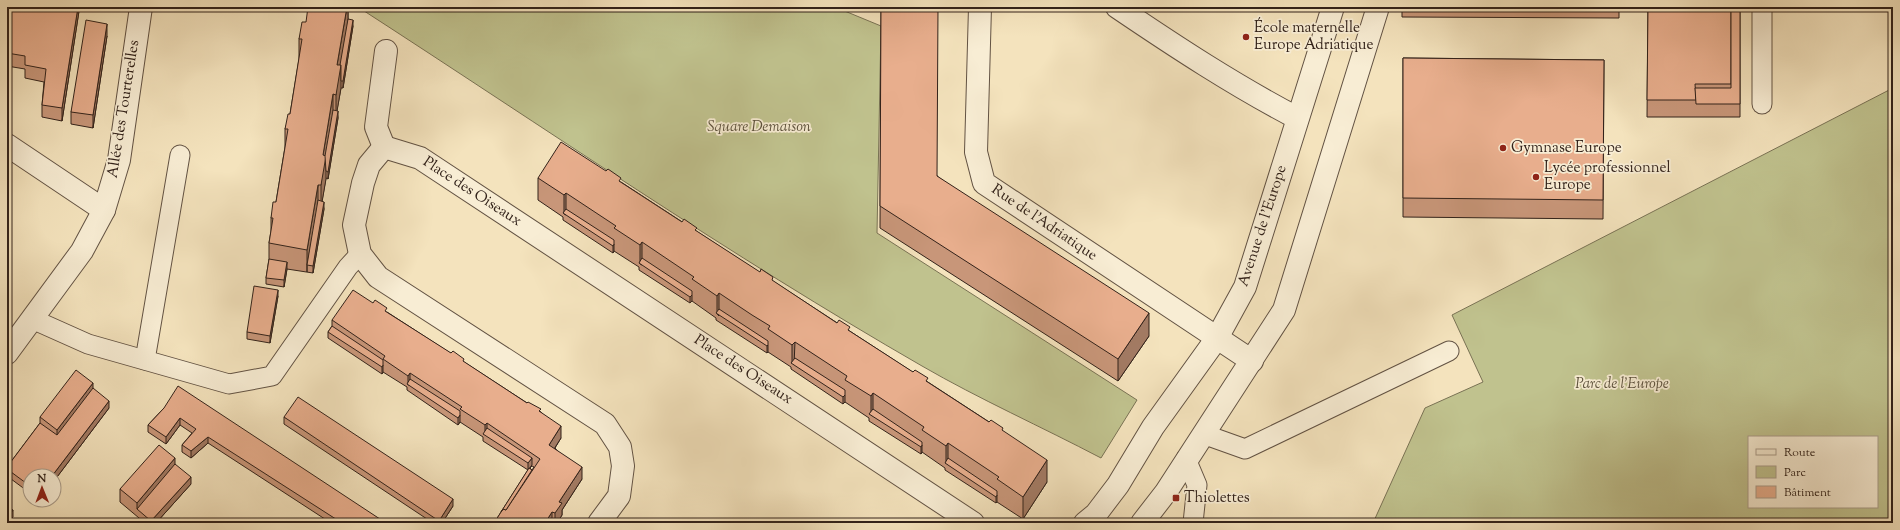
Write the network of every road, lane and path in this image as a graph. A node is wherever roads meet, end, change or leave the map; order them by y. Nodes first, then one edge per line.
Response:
1 (141, 7) edge
2 (980, 7) edge
3 (1117, 7) edge
4 (1333, 7) edge
5 (1378, 7) edge
6 (1762, 7) edge
7 (386, 51) dead end
8 (1762, 104) dead end
9 (1297, 118) junction
10 (7, 145) edge
11 (384, 147) junction
12 (180, 155) dead end
13 (104, 210) junction
14 (360, 254) junction
15 (32, 319) junction
16 (1217, 338) junction
17 (1449, 351) dead end
18 (7, 353) edge
19 (145, 360) junction
20 (1252, 361) junction
21 (1203, 434) junction
22 (1186, 459) junction
23 (599, 523) edge
24 (973, 523) edge
25 (1085, 523) edge
26 (1142, 523) edge
27 (1193, 523) edge

1 - 13 street, Allée des Tourterelles
2 - 16 street, Rue de l'Adriatique
3 - 9 street
4 - 9 street, Avenue de l'Europe
5 - 20 street
6 - 8 lane
7 - 11 street
9 - 16 street, Avenue de l'Europe
10 - 13 street
11 - 14 street
11 - 24 street, Place des Oiseaux
12 - 19 lane
13 - 15 street, Allée des Tourterelles
14 - 19 lane
14 - 23 street
15 - 18 street, Allée des Tourterelles
15 - 19 lane
16 - 20 street, Rue de l'Adriatique
16 - 25 street, Avenue de l'Europe
17 - 21 lane
20 - 21 street
21 - 22 street
22 - 26 street
22 - 27 lane

